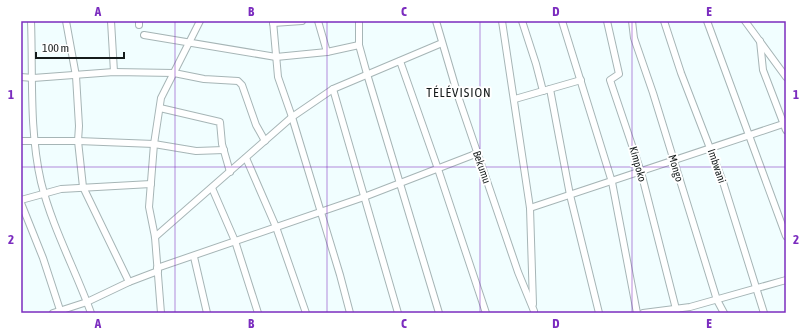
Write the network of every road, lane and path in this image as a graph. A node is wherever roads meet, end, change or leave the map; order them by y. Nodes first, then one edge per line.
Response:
1 (31, 21) edge
2 (66, 21) edge
3 (111, 21) edge
4 (200, 21) edge
5 (302, 21) edge
6 (318, 21) edge
7 (359, 21) edge
8 (436, 21) edge
9 (502, 21) edge
10 (522, 21) edge
11 (562, 21) edge
12 (607, 21) edge
13 (632, 21) edge
14 (664, 21) edge
15 (707, 21) edge
16 (745, 21) edge
17 (273, 22) edge
18 (144, 35) dead end
19 (760, 41) junction
20 (188, 43) junction
21 (442, 43) junction
22 (359, 45) junction
23 (327, 52) junction
24 (276, 57) junction
25 (400, 61) junction
26 (114, 72) junction
27 (174, 73) junction
28 (367, 74) junction
29 (76, 76) junction
30 (21, 77) edge
31 (786, 77) edge
32 (33, 78) junction
33 (581, 80) junction
34 (333, 89) junction
35 (546, 90) junction
36 (514, 99) junction
37 (160, 108) junction
38 (292, 117) junction
39 (783, 124) junction
40 (786, 130) edge
41 (750, 135) junction
42 (34, 140) junction
43 (21, 141) edge
44 (78, 141) junction
45 (265, 141) junction
46 (154, 144) junction
47 (711, 148) junction
48 (224, 150) junction
49 (478, 154) junction
50 (246, 158) junction
51 (674, 161) junction
52 (438, 169) junction
53 (230, 172) junction
54 (641, 172) junction
55 (612, 182) junction
56 (400, 183) junction
57 (151, 184) junction
58 (83, 187) junction
59 (212, 188) junction
60 (44, 193) junction
61 (570, 195) junction
62 (364, 197) junction
63 (21, 202) edge
64 (530, 208) junction
65 (322, 212) junction
66 (276, 228) junction
67 (786, 236) edge
68 (155, 237) junction
69 (235, 241) junction
70 (194, 257) junction
71 (157, 269) junction
72 (786, 280) edge
73 (129, 282) junction
74 (757, 290) junction
75 (717, 300) junction
76 (87, 302) junction
77 (60, 310) junction
78 (534, 312) edge
79 (677, 312) edge
80 (53, 313) edge
81 (91, 313) edge
82 (161, 313) edge
83 (207, 313) edge
84 (258, 313) edge
85 (306, 313) edge
86 (350, 313) edge
87 (398, 313) edge
88 (439, 313) edge
89 (486, 313) edge
90 (599, 313) edge
91 (637, 313) edge
92 (643, 313) edge
93 (724, 313) edge
94 (764, 313) edge

1 - 32 street
2 - 29 street
3 - 26 street
4 - 20 street
5 - 17 street
6 - 23 street
7 - 22 street
8 - 21 street, Bekumu
9 - 36 street
10 - 35 street
11 - 33 street
12 - 54 street, Kimpoko
13 - 51 street, Mongo
14 - 47 street, Imbwani
15 - 41 street
16 - 19 street
17 - 24 street
18 - 20 street
19 - 31 street
19 - 39 street
20 - 24 street
20 - 27 street
21 - 25 street
21 - 49 street, Bekumu
22 - 23 street
22 - 28 street
23 - 24 street
24 - 38 street
25 - 28 street
25 - 52 street
26 - 27 street
26 - 29 street
27 - 37 street
27 - 45 street
28 - 34 street
28 - 56 street
29 - 32 street
29 - 44 street
30 - 32 street
32 - 42 street
33 - 35 street
33 - 55 street
34 - 38 street
34 - 62 street
35 - 36 street
35 - 61 street
36 - 64 street
37 - 46 street
37 - 48 street
38 - 45 street
38 - 65 street
39 - 40 street
39 - 41 street
41 - 47 street
41 - 67 street
42 - 43 street
42 - 44 street
42 - 60 street
44 - 46 street
44 - 58 street
45 - 50 street
46 - 48 street
46 - 57 street
47 - 51 street
47 - 74 street, Imbwani
48 - 53 street
49 - 52 street
49 - 78 street, Bekumu
50 - 53 street
50 - 66 street
51 - 54 street
51 - 75 street, Mongo
52 - 56 street
52 - 89 street
53 - 59 street
54 - 55 street
54 - 79 street, Kimpoko
55 - 61 street
55 - 91 street
56 - 62 street
56 - 88 street
57 - 58 street
57 - 68 street
58 - 60 street
58 - 73 street
59 - 68 street
59 - 69 street
60 - 63 street
60 - 76 street
61 - 64 street
61 - 90 street
62 - 65 street
62 - 87 street
63 - 77 street
64 - 78 street
65 - 66 street
65 - 86 street
66 - 69 street
66 - 85 street
68 - 71 street
69 - 70 street
69 - 84 street
70 - 71 street
70 - 83 street
71 - 73 street
71 - 82 street
72 - 74 street
73 - 76 street
74 - 75 street
74 - 94 street, Imbwani
75 - 79 street
75 - 93 street, Mongo
76 - 77 street
76 - 81 street
77 - 80 street
79 - 92 street

